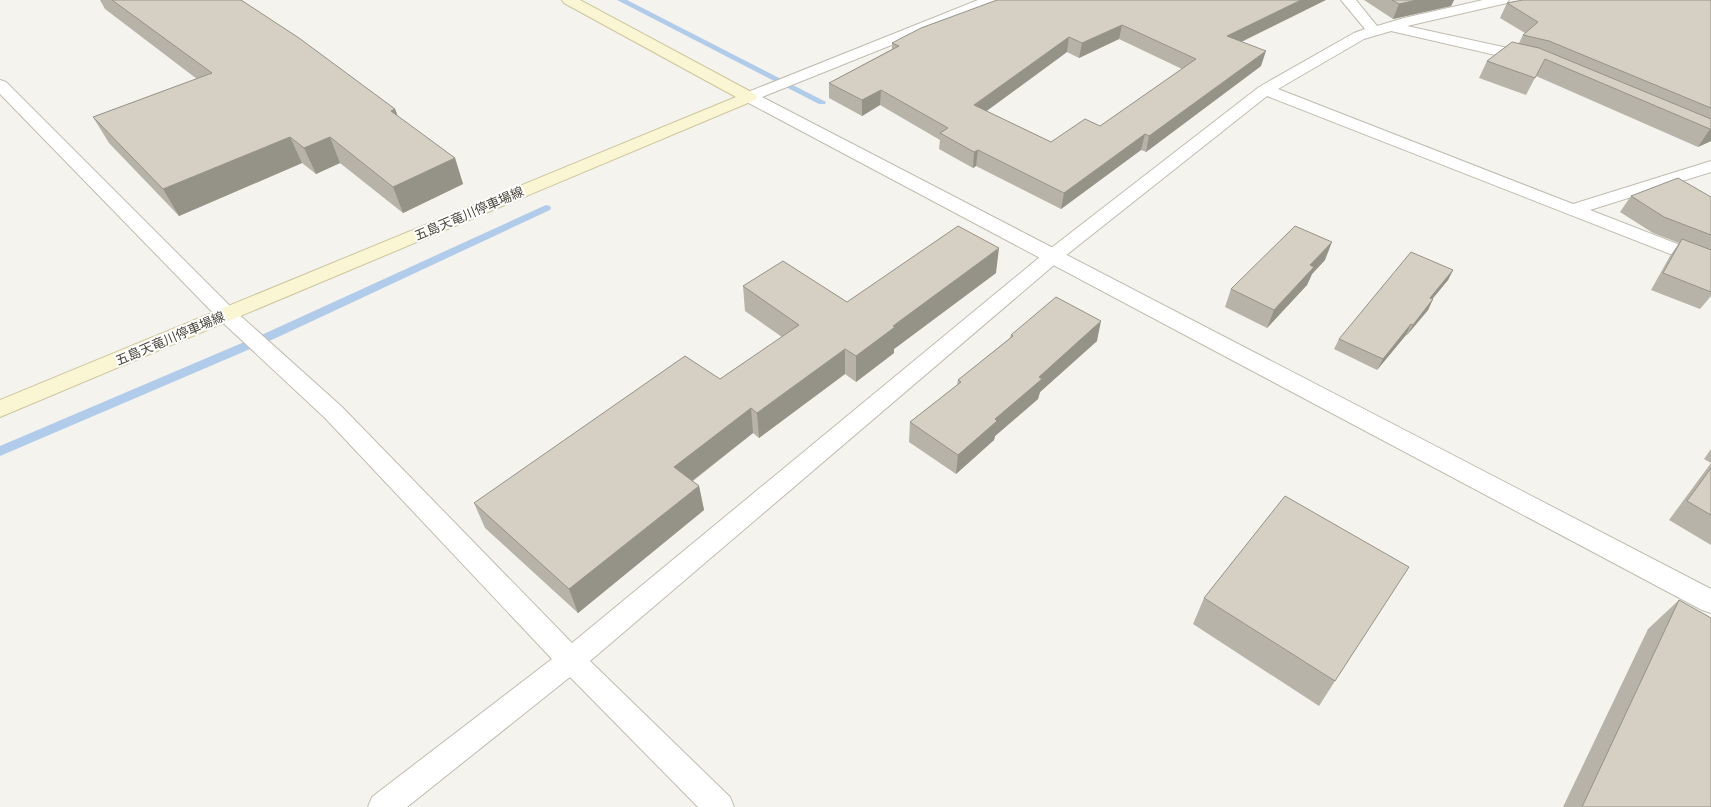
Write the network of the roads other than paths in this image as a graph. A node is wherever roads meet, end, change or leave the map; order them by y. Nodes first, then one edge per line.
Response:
1 (568, 0) edge
2 (991, 0) edge
3 (1348, 0) edge
4 (1502, 0) edge
5 (1390, 26) junction
6 (1374, 31) junction
7 (1544, 63) edge
8 (0, 85) edge
9 (1265, 90) junction
10 (749, 97) junction
11 (1711, 166) edge
12 (1572, 210) junction
13 (1053, 256) junction
14 (1711, 264) edge
15 (226, 314) junction
16 (0, 409) edge
17 (1711, 602) edge
18 (571, 660) junction
19 (383, 807) edge
20 (719, 807) edge

1 - 10 main road
2 - 10 street
3 - 6 street
4 - 5 street
5 - 6 street
5 - 7 street
6 - 9 street
8 - 15 street
9 - 12 street
9 - 13 street
10 - 13 street
10 - 15 main road, 五島天竜川停車場線
11 - 12 street
12 - 14 street
13 - 17 street
13 - 18 street
15 - 16 main road, 五島天竜川停車場線
15 - 18 street
18 - 19 street
18 - 20 street

